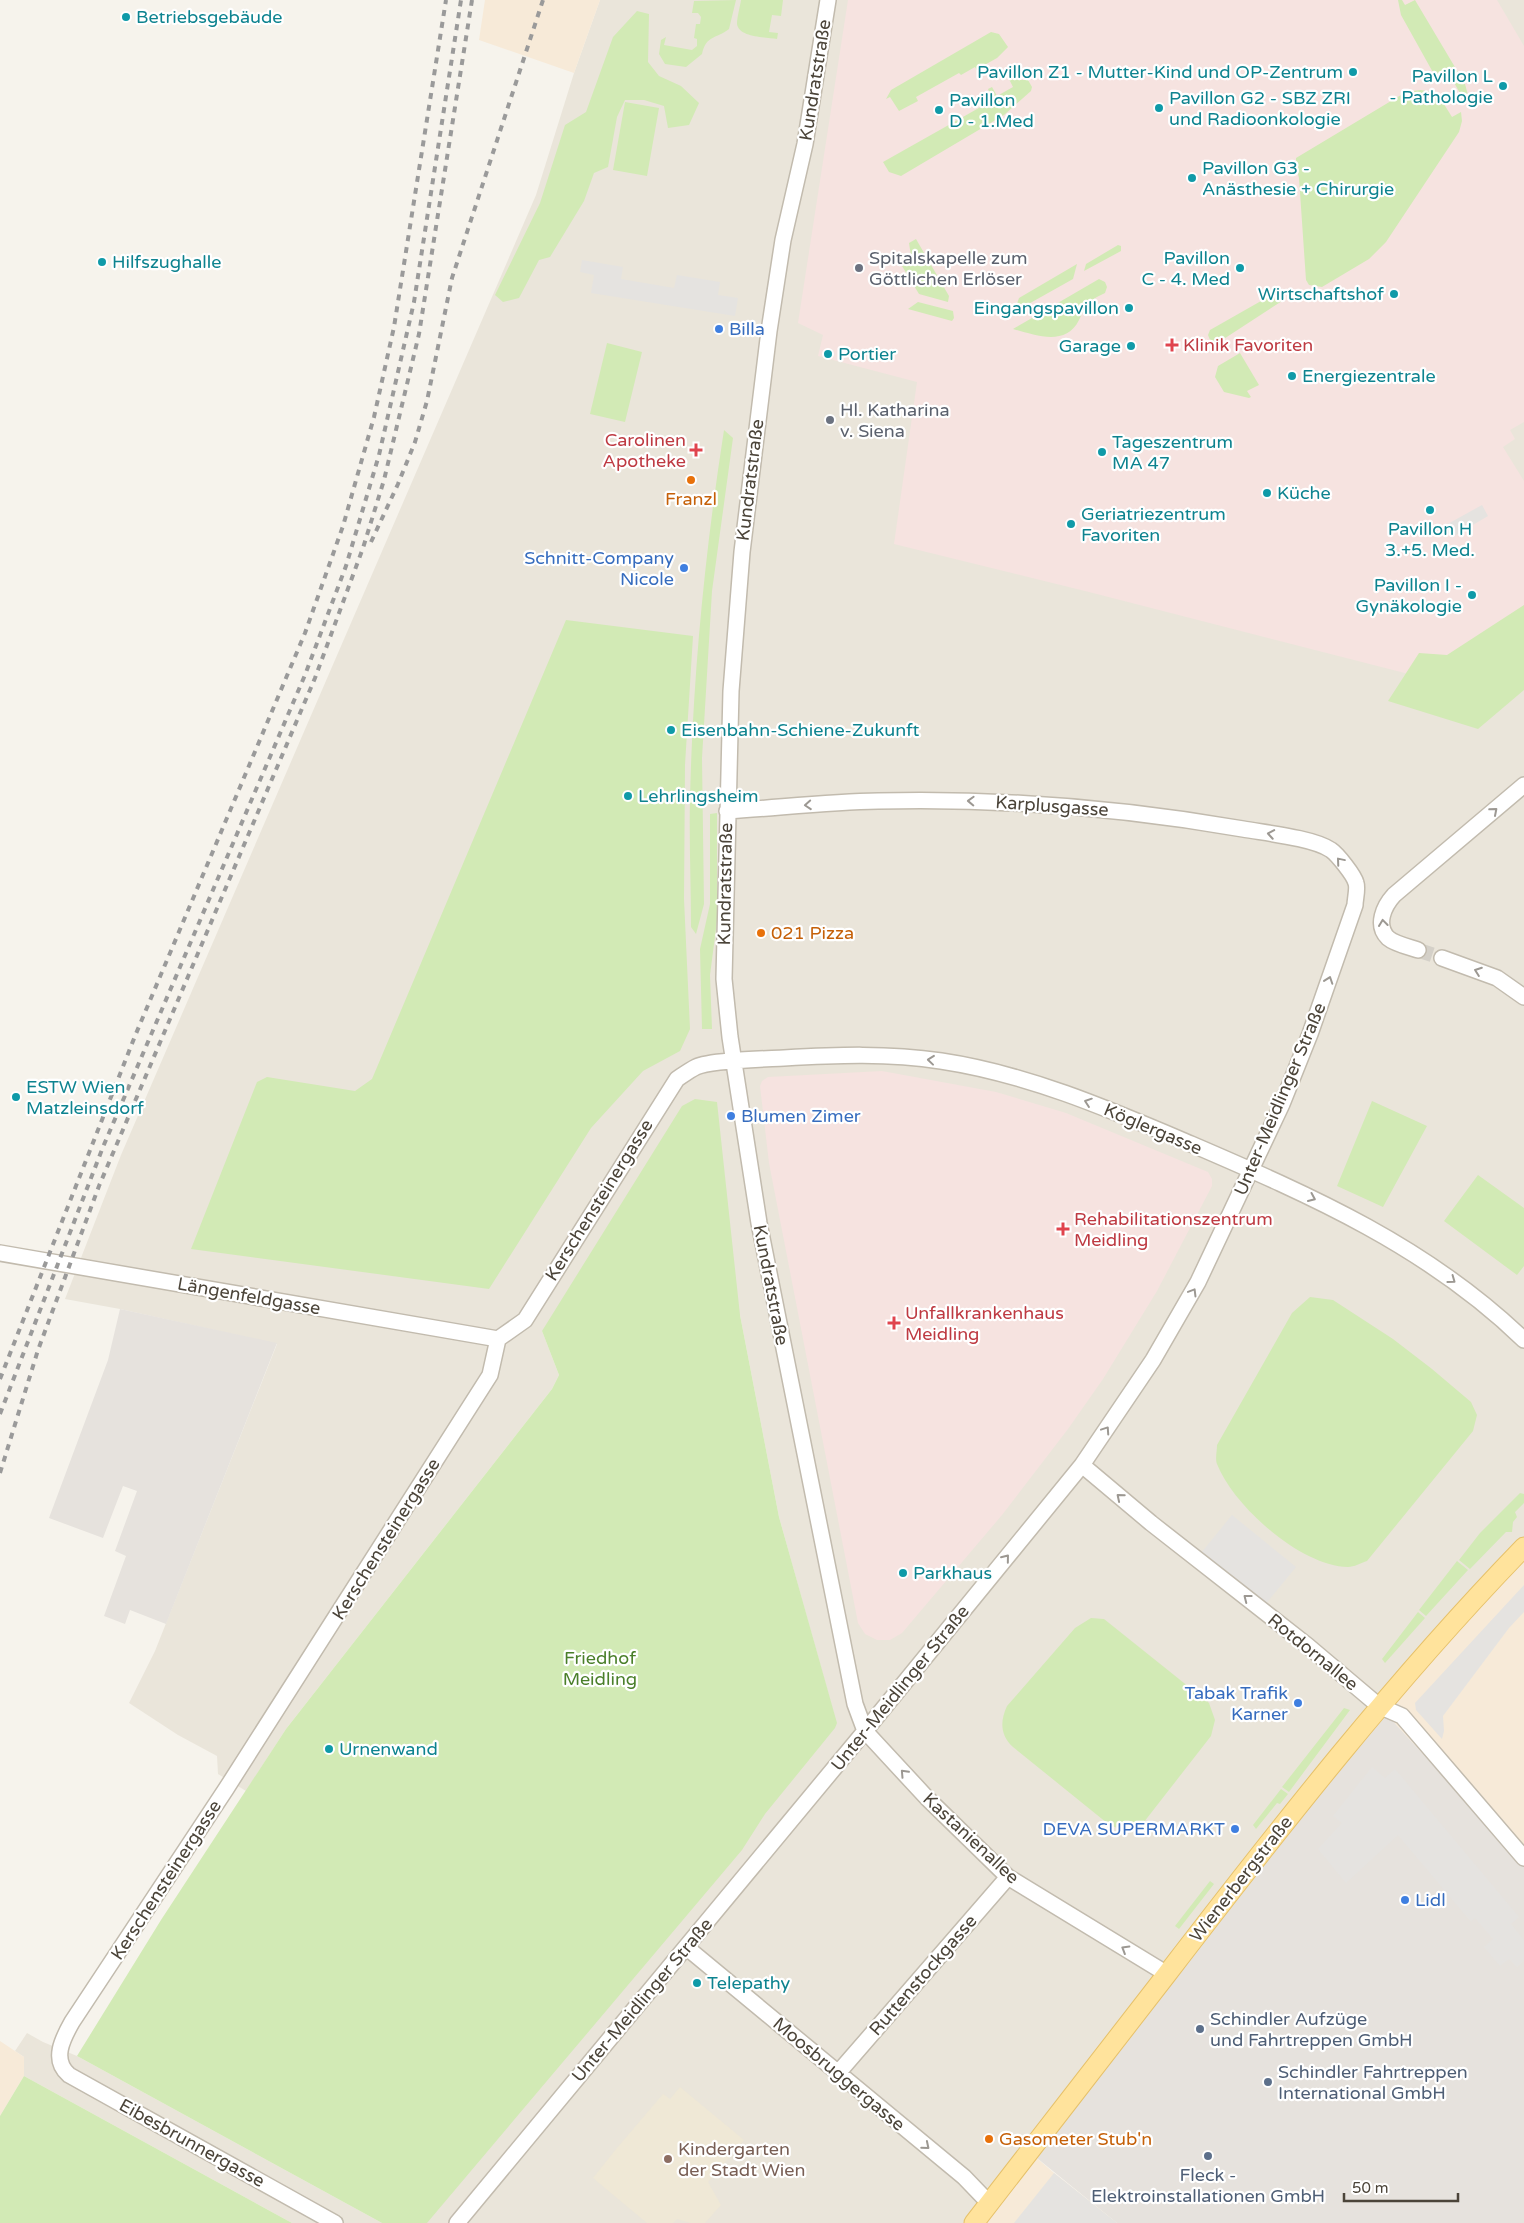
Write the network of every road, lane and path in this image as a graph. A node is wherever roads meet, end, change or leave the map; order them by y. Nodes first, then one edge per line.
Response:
1 (828, 0) edge
2 (1524, 785) edge
3 (726, 811) junction
4 (1357, 884) joint
5 (1418, 950) tunnel mouth
6 (1442, 958) tunnel mouth
7 (1524, 997) edge
8 (734, 1062) junction
9 (1252, 1171) junction
10 (0, 1253) edge
11 (498, 1339) junction
12 (1524, 1340) edge
13 (1082, 1465) junction
14 (1524, 1547) edge
15 (1379, 1706) junction
16 (865, 1731) junction
17 (1524, 1858) edge
18 (1008, 1878) junction
19 (686, 1947) junction
20 (1167, 1974) junction
21 (59, 2054) joint
22 (838, 2073) junction
23 (989, 2203) junction
24 (335, 2223) edge
25 (457, 2223) edge
26 (974, 2223) edge

1 - 3 street, Kundratstraße
5 -> 2 street
4 -> 3 street, Karplusgasse
3 - 8 street, Kundratstraße
9 -> 4 street, Unter-Meidlinger Straße
7 -> 6 street
9 -> 8 street, Köglergasse
8 - 11 street, Kerschensteinergasse
8 - 16 street, Kundratstraße
9 -> 12 street, Köglergasse
13 -> 9 street, Unter-Meidlinger Straße
10 - 11 street, Längenfeldgasse
11 - 21 street, Kerschensteinergasse
15 -> 13 street, Rotdornallee
16 -> 13 street, Unter-Meidlinger Straße
14 - 15 main road, Wienerbergstraße
15 - 17 street, Rotdornallee
15 - 20 main road, Wienerbergstraße
18 -> 16 street, Kastanienallee
16 - 19 street, Unter-Meidlinger Straße
20 -> 18 street, Kastanienallee
18 - 22 street, Ruttenstockgasse
19 - 22 street, Moosbruggergasse
19 - 25 street, Unter-Meidlinger Straße
20 - 23 main road, Wienerbergstraße
21 - 24 street, Eibesbrunnergasse
22 -> 23 street, Moosbruggergasse
23 - 26 main road, Wienerbergstraße

